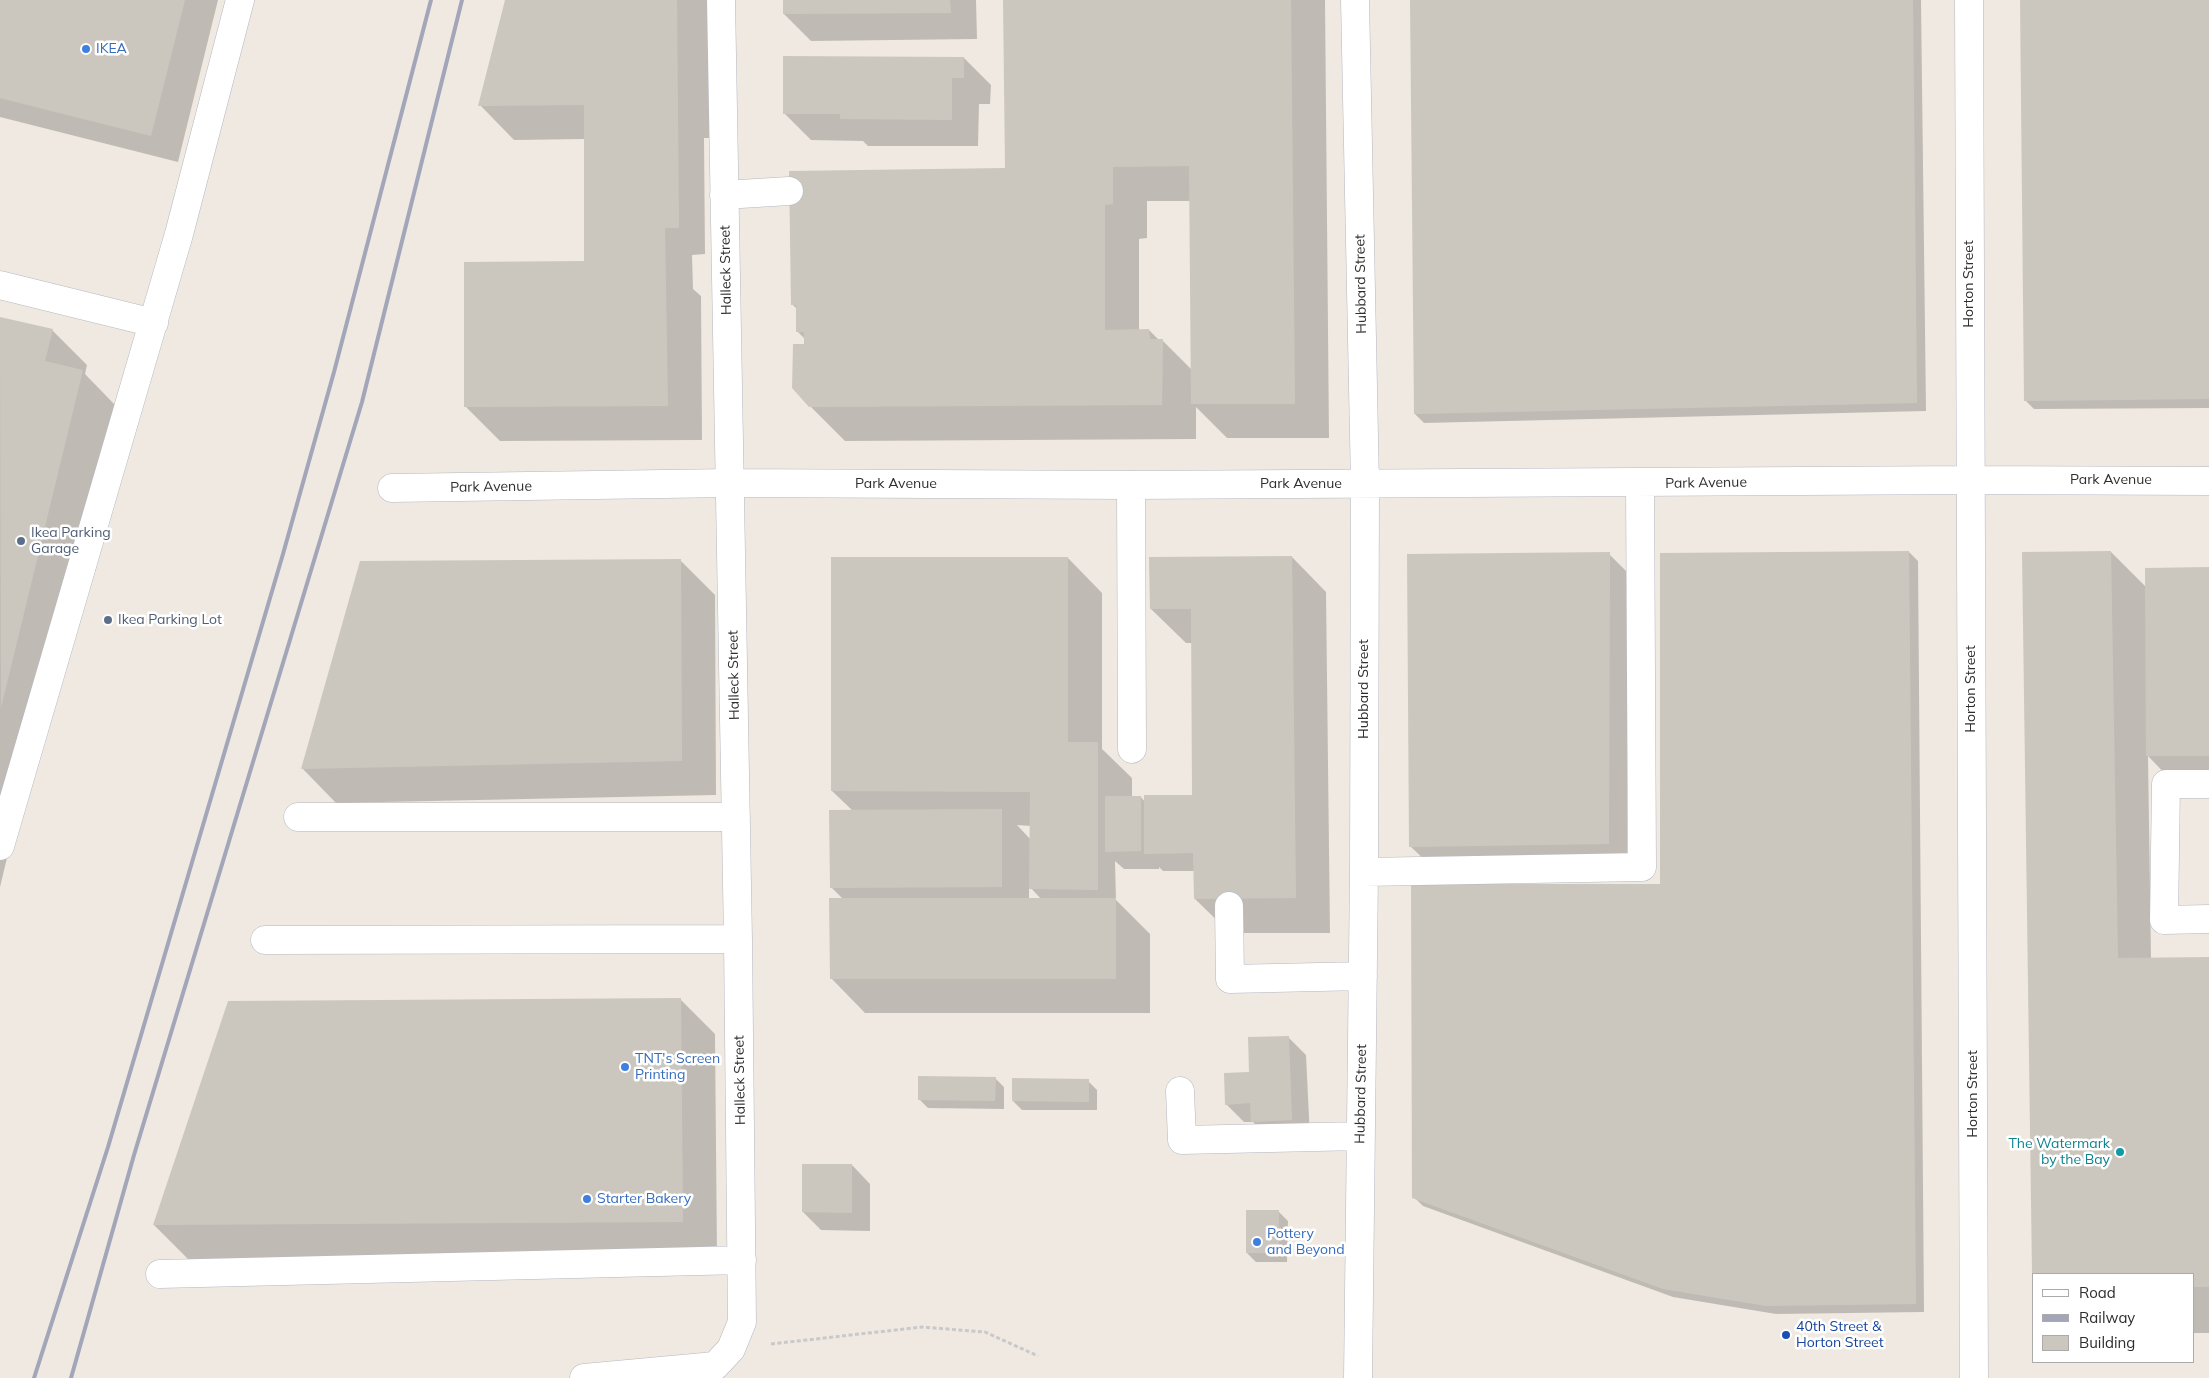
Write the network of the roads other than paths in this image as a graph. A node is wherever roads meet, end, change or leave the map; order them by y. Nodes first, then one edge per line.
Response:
1 (240, 0) edge
2 (721, 0) edge
3 (1355, 0) edge
4 (1969, 0) edge
5 (789, 191) dead end
6 (724, 195) junction
7 (0, 285) edge
8 (154, 323) junction
9 (1970, 480) junction
10 (2209, 481) edge
11 (731, 483) junction
12 (1640, 483) junction
13 (1365, 484) junction
14 (1131, 485) junction
15 (392, 488) dead end
16 (1132, 748) dead end
17 (2209, 784) edge
18 (298, 817) dead end
19 (736, 817) junction
20 (0, 846) edge
21 (1364, 872) junction
22 (1229, 906) dead end
23 (2209, 919) edge
24 (265, 940) dead end
25 (738, 940) junction
26 (1363, 976) junction
27 (1180, 1092) dead end
28 (1361, 1136) junction
29 (742, 1260) junction
30 (160, 1274) dead end
31 (584, 1378) edge
32 (1358, 1378) edge
33 (1974, 1378) edge

1 - 8 street
2 - 6 street, Halleck Street
3 - 13 street, Hubbard Street
4 - 9 street, Horton Street
5 - 6 street
6 - 11 street, Halleck Street
7 - 8 street
8 - 20 street
9 - 10 street, Park Avenue
9 - 12 street, Park Avenue
9 - 33 street, Horton Street
11 - 14 street, Park Avenue
11 - 15 street, Park Avenue
11 - 19 street, Halleck Street
12 - 13 street, Park Avenue
12 - 21 street
13 - 14 street, Park Avenue
13 - 21 street, Hubbard Street
14 - 16 street
17 - 23 street
18 - 19 street
19 - 25 street, Halleck Street
21 - 26 street, Hubbard Street
22 - 26 street
24 - 25 street
25 - 29 street, Halleck Street
26 - 28 street, Hubbard Street
27 - 28 street
28 - 32 street, Hubbard Street
29 - 30 street
29 - 31 street, Halleck Street

